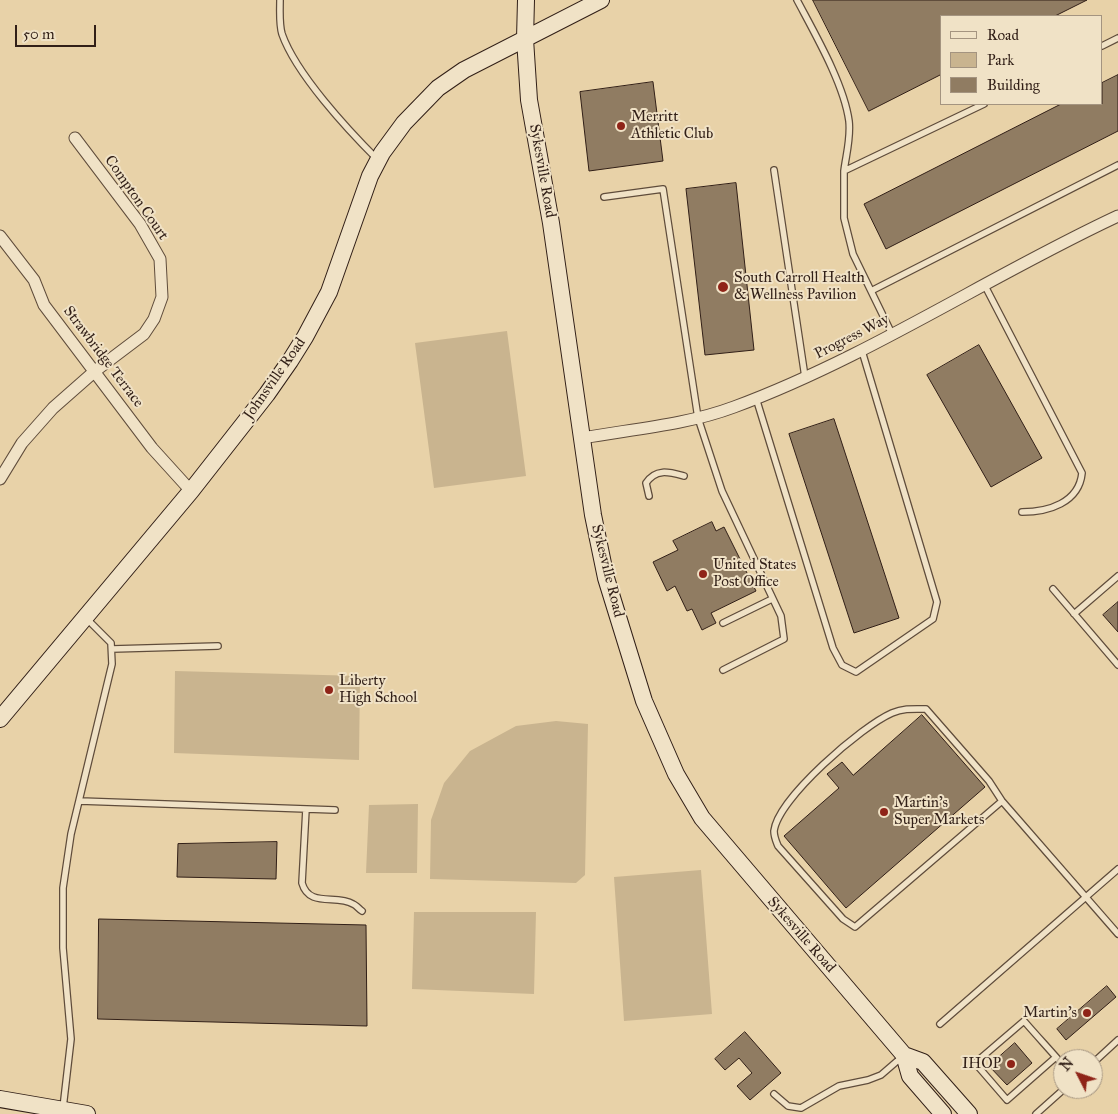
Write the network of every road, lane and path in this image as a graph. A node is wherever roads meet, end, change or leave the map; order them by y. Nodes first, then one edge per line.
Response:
1 (280, 0) edge
2 (526, 0) edge
3 (601, 0) edge
4 (797, 0) edge
5 (1118, 38) edge
6 (525, 39) junction
7 (1103, 46) edge
8 (982, 105) edge
9 (75, 138) dead end
10 (378, 160) junction
11 (1118, 165) edge
12 (774, 170) dead end
13 (844, 171) junction
14 (604, 197) dead end
15 (1118, 216) edge
16 (1, 240) edge
17 (984, 284) junction
18 (871, 292) junction
19 (892, 334) junction
20 (862, 351) junction
21 (95, 371) junction
22 (805, 377) junction
23 (756, 398) junction
24 (698, 418) junction
25 (582, 438) junction
26 (684, 476) dead end
27 (0, 478) edge
28 (191, 491) junction
29 (649, 496) dead end
30 (1022, 512) dead end
31 (1118, 576) edge
32 (1053, 589) dead end
33 (772, 599) junction
34 (1074, 614) junction
35 (85, 618) junction
36 (723, 623) dead end
37 (218, 646) dead end
38 (112, 648) junction
39 (1118, 664) edge
40 (723, 670) dead end
41 (0, 719) edge
42 (80, 800) junction
43 (1002, 801) junction
44 (306, 809) junction
45 (335, 810) dead end
46 (1118, 869) edge
47 (1086, 897) junction
48 (362, 911) dead end
49 (1118, 934) edge
50 (940, 1024) dead end
51 (1118, 1040) edge
52 (904, 1054) junction
53 (1103, 1054) edge
54 (1056, 1058) joint
55 (774, 1094) dead end
56 (0, 1098) edge
57 (1053, 1099) edge
58 (63, 1111) junction
59 (87, 1114) edge
60 (943, 1114) edge
61 (969, 1114) edge
62 (1036, 1114) edge

1 - 10 lane
2 - 6 main road, Sykesville Road
3 - 6 main road, Johnsville Road
4 - 13 lane
5 - 7 lane
6 - 10 main road, Johnsville Road
6 - 25 main road, Sykesville Road
8 - 13 lane
9 - 21 street, Compton Court
10 - 28 main road, Johnsville Road
11 - 18 lane
12 - 22 lane
13 - 18 lane
14 - 24 lane
15 - 17 street, Progress Way
16 - 21 street, Strawbridge Terrace
17 - 19 street, Progress Way
17 - 30 lane
18 - 19 lane
19 - 20 street, Progress Way
20 - 22 street, Progress Way
20 - 23 lane
21 - 27 street, Compton Court
21 - 28 street, Strawbridge Terrace
22 - 23 street, Progress Way
23 - 24 street, Progress Way
24 - 25 street, Progress Way
24 - 33 lane
25 - 52 main road, Sykesville Road
26 - 29 lane
28 - 35 main road, Johnsville Road
31 - 34 lane
32 - 34 lane
33 - 36 lane
33 - 40 lane
34 - 39 lane
35 - 38 lane
35 - 41 main road, Johnsville Road
37 - 38 lane
38 - 42 lane
42 - 44 lane
42 - 58 lane
43 - 43 lane
43 - 47 lane
44 - 45 lane
44 - 48 lane
46 - 47 lane
47 - 49 lane
47 - 50 lane
51 - 53 lane
52 - 55 lane
52 - 60 main road, Sykesville Road
52 - 61 main road, Sykesville Road
54 - 54 lane
56 - 58 main road
57 - 62 lane
58 - 59 main road

